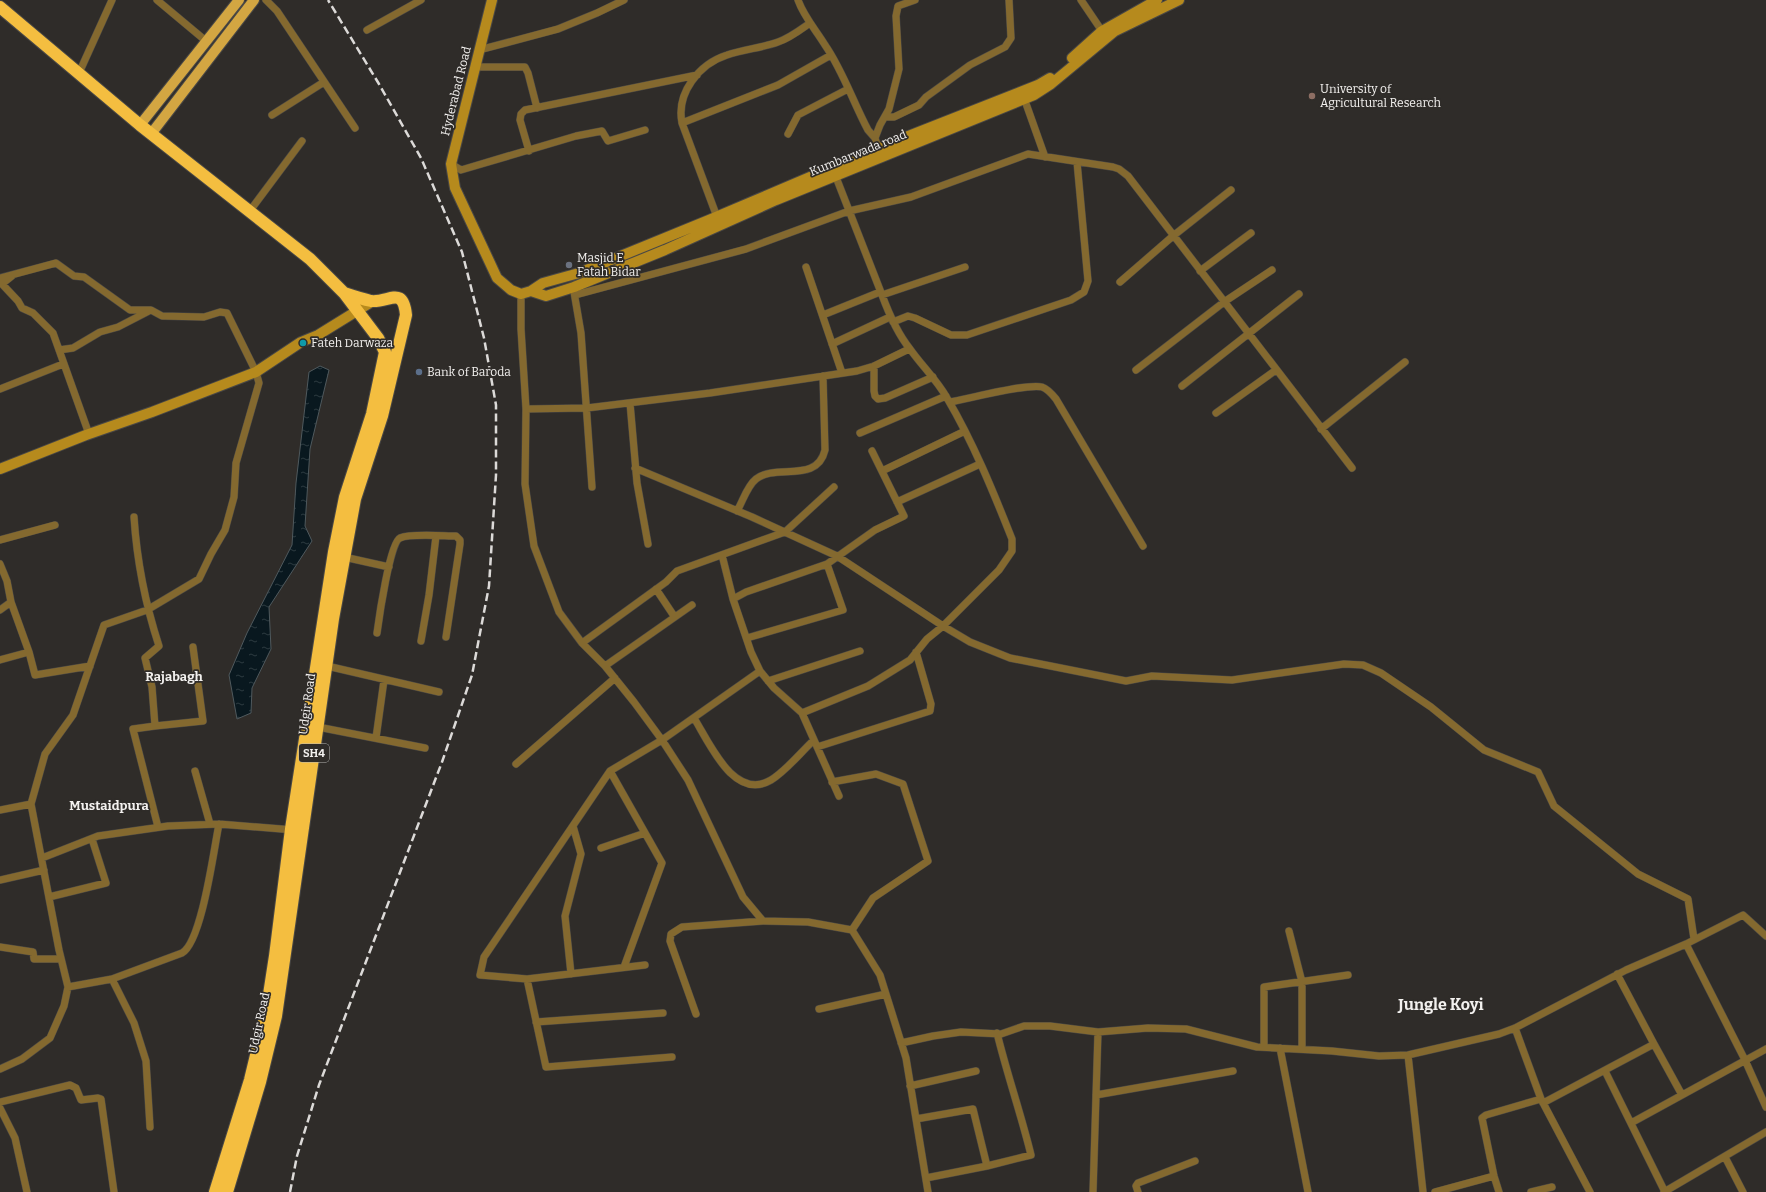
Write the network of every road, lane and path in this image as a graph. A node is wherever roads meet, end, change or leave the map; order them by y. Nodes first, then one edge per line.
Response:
1 (112, 0) edge
2 (158, 0) edge
3 (239, 0) edge
4 (254, 0) edge
5 (266, 0) edge
6 (421, 0) edge
7 (492, 0) edge
8 (624, 0) edge
9 (798, 0) edge
10 (915, 0) edge
11 (1009, 0) edge
12 (1157, 0) edge
13 (1179, 0) edge
14 (1084, 1) edge
15 (898, 3) edge
16 (0, 7) edge
17 (810, 23) junction
18 (367, 30) dead end
19 (1102, 31) junction
20 (206, 41) junction
21 (479, 50) junction
22 (831, 55) junction
23 (474, 67) junction
24 (79, 73) junction
25 (697, 75) junction
26 (324, 82) junction
27 (848, 89) junction
28 (1024, 98) junction
29 (537, 108) junction
30 (272, 115) dead end
31 (886, 117) junction
32 (682, 123) junction
33 (140, 125) junction
34 (355, 128) dead end
35 (645, 130) dead end
36 (151, 134) junction
37 (788, 134) dead end
38 (302, 141) dead end
39 (877, 143) junction
40 (529, 151) junction
41 (1045, 157) junction
42 (1077, 162) junction
43 (451, 164) junction
44 (834, 172) junction
45 (455, 188) joint
46 (1231, 190) dead end
47 (849, 211) junction
48 (249, 212) junction
49 (717, 217) junction
50 (1251, 233) dead end
51 (1173, 236) junction
52 (806, 267) dead end
53 (965, 267) dead end
54 (1272, 270) dead end
55 (1200, 271) junction
56 (13, 274) junction
57 (0, 278) edge
58 (1120, 282) dead end
59 (574, 291) junction
60 (526, 292) junction
61 (344, 293) junction
62 (881, 294) junction
63 (1299, 294) dead end
64 (373, 301) junction
65 (1224, 302) junction
66 (151, 310) junction
67 (356, 311) junction
68 (822, 315) junction
69 (891, 320) junction
70 (1249, 334) junction
71 (832, 344) junction
72 (909, 349) junction
73 (58, 350) junction
74 (1405, 362) dead end
75 (63, 364) junction
76 (874, 366) junction
77 (1136, 370) dead end
78 (1276, 370) junction
79 (256, 372) junction
80 (842, 373) junction
81 (823, 376) junction
82 (934, 377) junction
83 (1182, 386) dead end
84 (0, 389) edge
85 (948, 399) junction
86 (630, 403) junction
87 (587, 408) junction
88 (526, 409) junction
89 (1216, 413) dead end
90 (1321, 429) junction
91 (965, 431) junction
92 (860, 433) dead end
93 (89, 434) junction
94 (872, 451) dead end
95 (980, 464) junction
96 (636, 468) junction
97 (1352, 468) dead end
98 (0, 469) edge
99 (882, 471) junction
100 (592, 487) dead end
101 (834, 487) dead end
102 (897, 502) junction
103 (737, 511) junction
104 (134, 517) dead end
105 (54, 525) dead end
106 (785, 532) junction
107 (436, 536) junction
108 (0, 540) edge
109 (648, 544) dead end
110 (1143, 546) dead end
111 (722, 555) junction
112 (837, 556) junction
113 (344, 557) junction
114 (0, 564) edge
115 (827, 564) junction
116 (389, 567) junction
117 (656, 589) junction
118 (733, 599) junction
119 (11, 602) junction
120 (692, 605) dead end
121 (0, 610) edge
122 (147, 610) junction
123 (674, 616) junction
124 (943, 626) junction
125 (377, 633) dead end
126 (446, 637) dead end
127 (747, 638) junction
128 (421, 641) dead end
129 (582, 642) junction
130 (193, 647) dead end
131 (860, 651) dead end
132 (29, 652) junction
133 (916, 652) junction
134 (0, 660) edge
135 (90, 666) junction
136 (326, 666) junction
137 (605, 666) junction
138 (760, 671) junction
139 (615, 678) junction
140 (384, 680) junction
141 (768, 681) junction
142 (439, 692) dead end
143 (802, 713) junction
144 (694, 718) junction
145 (155, 726) junction
146 (318, 727) junction
147 (376, 738) junction
148 (662, 740) junction
149 (814, 740) junction
150 (817, 747) junction
151 (425, 748) dead end
152 (516, 764) dead end
153 (195, 771) dead end
154 (610, 771) junction
155 (832, 782) junction
156 (839, 796) dead end
157 (31, 804) junction
158 (0, 810) edge
159 (210, 824) junction
160 (218, 824) junction
161 (572, 826) junction
162 (158, 827) junction
163 (297, 831) junction
164 (645, 833) junction
165 (92, 839) junction
166 (601, 848) dead end
167 (42, 858) junction
168 (44, 870) junction
169 (0, 880) edge
170 (49, 897) junction
171 (763, 921) junction
172 (852, 930) junction
173 (1289, 931) dead end
174 (1766, 936) edge
175 (1694, 939) junction
176 (1686, 944) junction
177 (0, 947) edge
178 (61, 959) junction
179 (645, 965) dead end
180 (624, 967) junction
181 (571, 974) junction
182 (1617, 974) junction
183 (1348, 975) dead end
184 (112, 979) junction
185 (527, 980) junction
186 (1302, 982) junction
187 (68, 987) junction
188 (886, 994) junction
189 (819, 1009) dead end
190 (663, 1013) dead end
191 (696, 1014) dead end
192 (536, 1022) junction
193 (1515, 1028) junction
194 (1098, 1032) junction
195 (996, 1033) junction
196 (901, 1042) junction
197 (1654, 1044) junction
198 (1264, 1047) junction
199 (1280, 1048) junction
200 (1302, 1049) junction
201 (1766, 1049) edge
202 (1408, 1055) junction
203 (672, 1057) dead end
204 (1744, 1060) junction
205 (0, 1069) edge
206 (976, 1071) dead end
207 (1233, 1071) dead end
208 (1605, 1071) junction
209 (910, 1086) junction
210 (1682, 1094) junction
211 (1096, 1095) junction
212 (1542, 1101) junction
213 (0, 1102) edge
214 (1766, 1107) edge
215 (0, 1111) edge
216 (916, 1119) junction
217 (1630, 1123) junction
218 (150, 1127) dead end
219 (1766, 1132) edge
220 (1725, 1156) junction
221 (1195, 1161) dead end
222 (987, 1166) junction
223 (1494, 1176) junction
224 (926, 1178) junction
225 (1552, 1187) dead end
226 (27, 1192) edge
227 (114, 1192) edge
228 (216, 1192) edge
229 (227, 1192) edge
230 (928, 1192) edge
231 (1093, 1192) edge
232 (1138, 1192) edge
233 (1308, 1192) edge
234 (1423, 1192) edge
235 (1435, 1192) edge
236 (1500, 1192) edge
237 (1531, 1192) edge
238 (1590, 1192) edge
239 (1664, 1192) edge
240 (1743, 1192) edge

1 - 24 street
2 - 20 street
3 - 20 main road
4 - 36 main road
5 - 26 street
6 - 18 street
7 - 21 street, Hyderabad Road
8 - 21 street
9 - 17 street
10 - 15 street
11 - 31 street
12 - 19 street, Kumbarwada road
13 - 28 street, Kumbarwada road
14 - 19 street
15 - 31 street
16 - 24 highway
17 - 22 street
17 - 25 street
19 - 39 street, Kumbarwada road
20 - 33 main road
21 - 23 street, Hyderabad Road
22 - 27 street
22 - 32 street
23 - 29 street
23 - 43 street, Hyderabad Road
24 - 33 highway
25 - 29 street
25 - 32 street
26 - 30 street
26 - 34 street
27 - 37 street
27 - 39 street
28 - 41 street
28 - 44 street, Kumbarwada road
29 - 40 street
31 - 39 street
32 - 49 street
33 - 36 highway
35 - 40 street
36 - 48 highway
38 - 48 street
39 - 44 street, Kumbarwada road
40 - 43 street
41 - 42 street
41 - 47 street
42 - 51 street
42 - 69 street
43 - 45 street, Hyderabad Road
44 - 47 street
44 - 49 street, Kumbarwada road
44 - 59 street, Kumbarwada road
45 - 60 street, Kumbarwada road
46 - 51 street
47 - 59 street
47 - 62 street
48 - 61 highway
49 - 60 street, Kumbarwada road
50 - 55 street
51 - 55 street
51 - 58 street
52 - 68 street
53 - 62 street
54 - 65 street
55 - 65 street
56 - 57 street
56 - 66 street
56 - 73 street
59 - 60 street, Kumbarwada road
59 - 87 street
60 - 88 street
61 - 64 highway
61 - 67 highway
62 - 68 street
62 - 69 street
63 - 70 street
64 - 67 street
64 - 113 highway, Udgir Road / SH4
65 - 70 street
65 - 77 street
66 - 73 street
66 - 79 street
67 - 79 street
67 - 163 highway, Udgir Road / SH4
68 - 71 street
69 - 71 street
69 - 72 street
70 - 78 street
70 - 83 street
71 - 80 street
72 - 76 street
72 - 82 street
73 - 75 street
74 - 90 street
75 - 84 street
75 - 93 street
76 - 80 street
76 - 82 street
78 - 89 street
78 - 90 street
79 - 93 street
79 - 122 street
80 - 81 street
81 - 86 street
81 - 103 street
82 - 85 street
85 - 91 street
85 - 92 street
85 - 110 street
86 - 87 street
86 - 96 street
87 - 88 street
87 - 100 street
88 - 129 street
90 - 97 street
91 - 95 street
91 - 99 street
93 - 98 street
94 - 99 street
95 - 102 street
95 - 124 street
96 - 103 street
96 - 109 street
99 - 102 street
101 - 106 street
102 - 112 street
103 - 106 street
104 - 122 street
105 - 108 street
106 - 111 street
106 - 112 street
107 - 116 street
107 - 126 street
107 - 128 street
111 - 117 street
111 - 118 street
112 - 115 street
112 - 124 street
113 - 116 street
113 - 136 highway, Udgir Road / SH4
114 - 119 street
115 - 118 street
115 - 127 street
116 - 125 street
117 - 123 street
117 - 129 street
118 - 127 street
119 - 121 street
119 - 132 street
120 - 123 street
122 - 135 street
122 - 145 street
123 - 137 street
124 - 133 street
124 - 175 street
127 - 138 street
129 - 137 street
130 - 145 street
131 - 141 street
132 - 134 street
132 - 135 street
133 - 143 street
133 - 150 street
135 - 157 street
136 - 140 street
136 - 146 highway, Udgir Road / SH4
137 - 139 street
138 - 141 street
138 - 144 street
139 - 148 street
139 - 152 street
140 - 142 street
140 - 147 street
141 - 143 street
143 - 149 street
144 - 148 street
144 - 149 street
145 - 162 street
146 - 147 street
146 - 163 highway, Udgir Road / SH4
147 - 151 street
148 - 154 street
148 - 171 street
149 - 150 street
150 - 155 street
153 - 159 street
154 - 161 street
154 - 164 street
155 - 156 street
155 - 172 street
157 - 158 street
157 - 167 street
159 - 160 street
159 - 162 street
160 - 163 street
160 - 184 street
161 - 181 street
161 - 185 street
162 - 165 street
163 - 228 highway, Udgir Road / SH4
163 - 229 highway, Udgir Road / SH4
164 - 166 street
164 - 180 street
165 - 167 street
165 - 170 street
167 - 168 street
168 - 169 street
168 - 170 street
170 - 178 street
171 - 172 street
171 - 191 street
172 - 188 street
173 - 186 street
174 - 175 street
175 - 176 street
176 - 182 street
176 - 204 street
177 - 178 street
178 - 187 street
179 - 180 street
180 - 181 street
181 - 185 street
182 - 193 street
182 - 197 street
183 - 186 street
184 - 187 street
184 - 218 street
185 - 192 street
186 - 198 street
186 - 200 street
187 - 205 street
188 - 189 street
188 - 196 street
190 - 192 street
192 - 203 street
193 - 202 street
193 - 212 street
194 - 195 street
194 - 198 street
194 - 211 street
195 - 196 street
195 - 222 street
196 - 209 street
197 - 208 street
197 - 210 street
198 - 199 street
199 - 200 street
199 - 233 street
200 - 202 street
201 - 204 street
202 - 234 street
204 - 210 street
204 - 214 street
206 - 209 street
207 - 211 street
208 - 212 street
208 - 217 street
209 - 216 street
210 - 217 street
211 - 231 street
212 - 223 street
212 - 238 street
213 - 227 street
215 - 226 street
216 - 222 street
216 - 224 street
217 - 239 street
219 - 220 street
220 - 239 street
220 - 240 street
221 - 232 street
222 - 224 street
223 - 235 street
223 - 236 street
224 - 230 street
225 - 237 street

